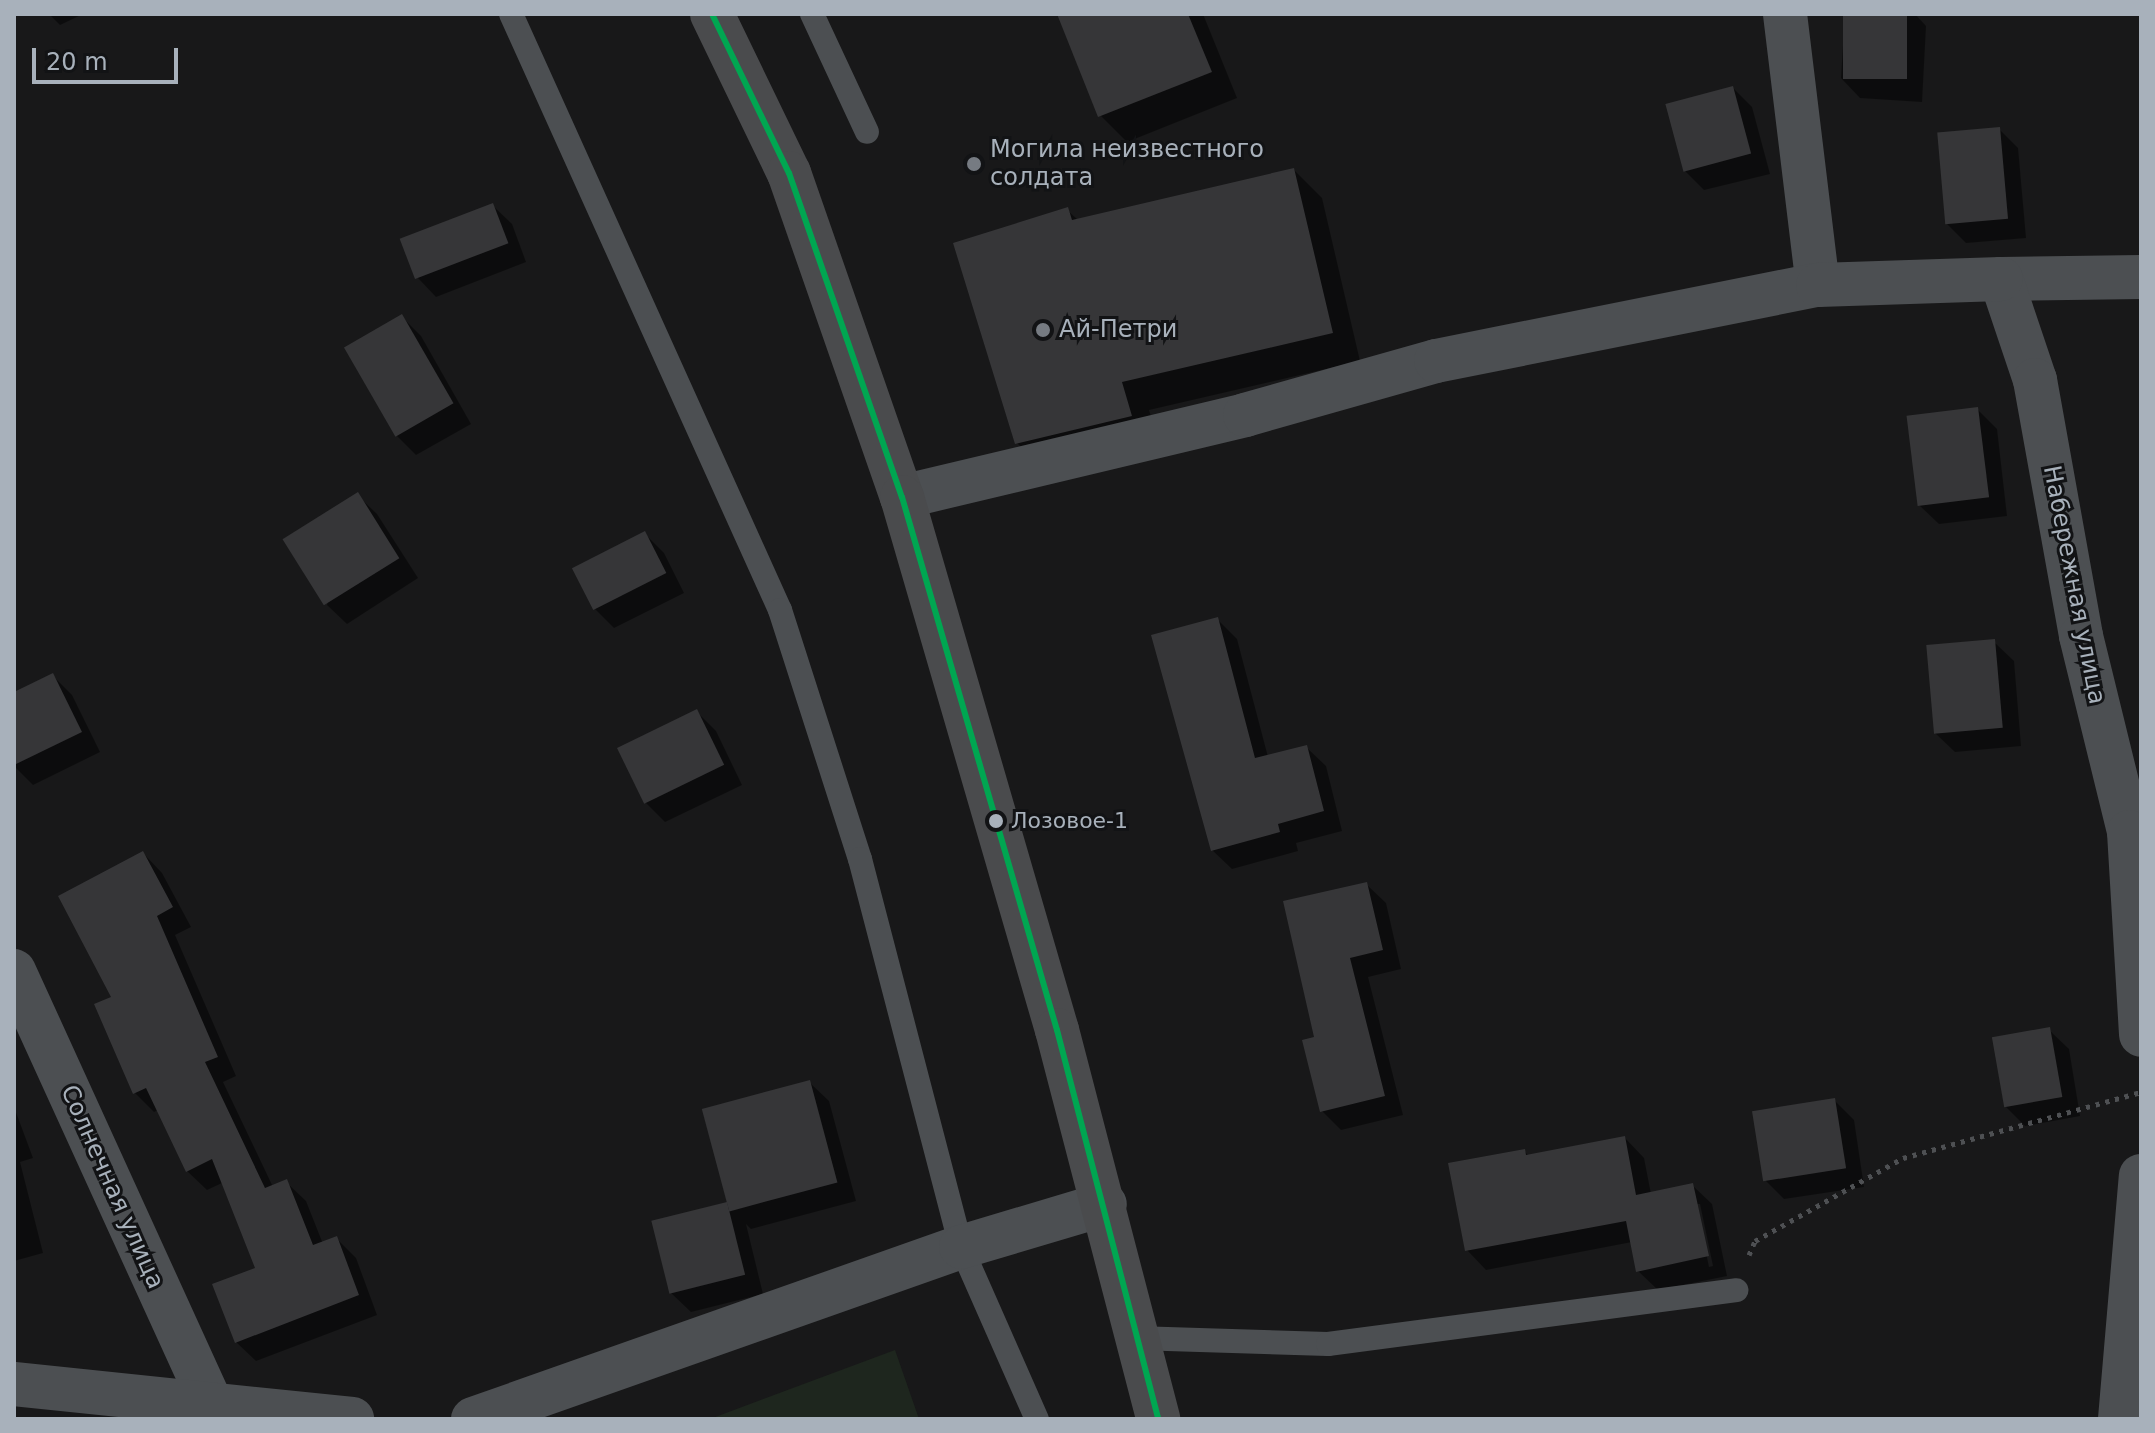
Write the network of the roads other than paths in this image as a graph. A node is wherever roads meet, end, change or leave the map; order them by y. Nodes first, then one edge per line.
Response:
1 (511, 14) edge
2 (712, 14) edge
3 (812, 14) edge
4 (1785, 14) edge
5 (867, 132) dead end
6 (2141, 277) edge
7 (2001, 279) junction
8 (1818, 285) junction
9 (902, 497) junction
10 (14, 971) edge
11 (2141, 1035) edge
12 (2141, 1176) edge
13 (1105, 1204) junction
14 (961, 1247) junction
15 (1736, 1290) road end
16 (1135, 1338) junction
17 (14, 1384) edge
18 (210, 1402) junction
19 (352, 1419) edge
20 (473, 1419) edge
21 (1037, 1419) edge
22 (1158, 1419) edge
23 (2120, 1419) edge

1 - 14 lane
2 - 9 main road
3 - 5 lane
4 - 8 street
6 - 7 street
7 - 8 street
7 - 11 street, Набережная улица
8 - 9 street
9 - 13 main road
10 - 18 street, Солнечная улица
12 - 23 street
13 - 14 street
13 - 16 main road
14 - 20 street
14 - 21 lane
15 - 16 lane
16 - 22 main road
17 - 18 street
18 - 19 street

